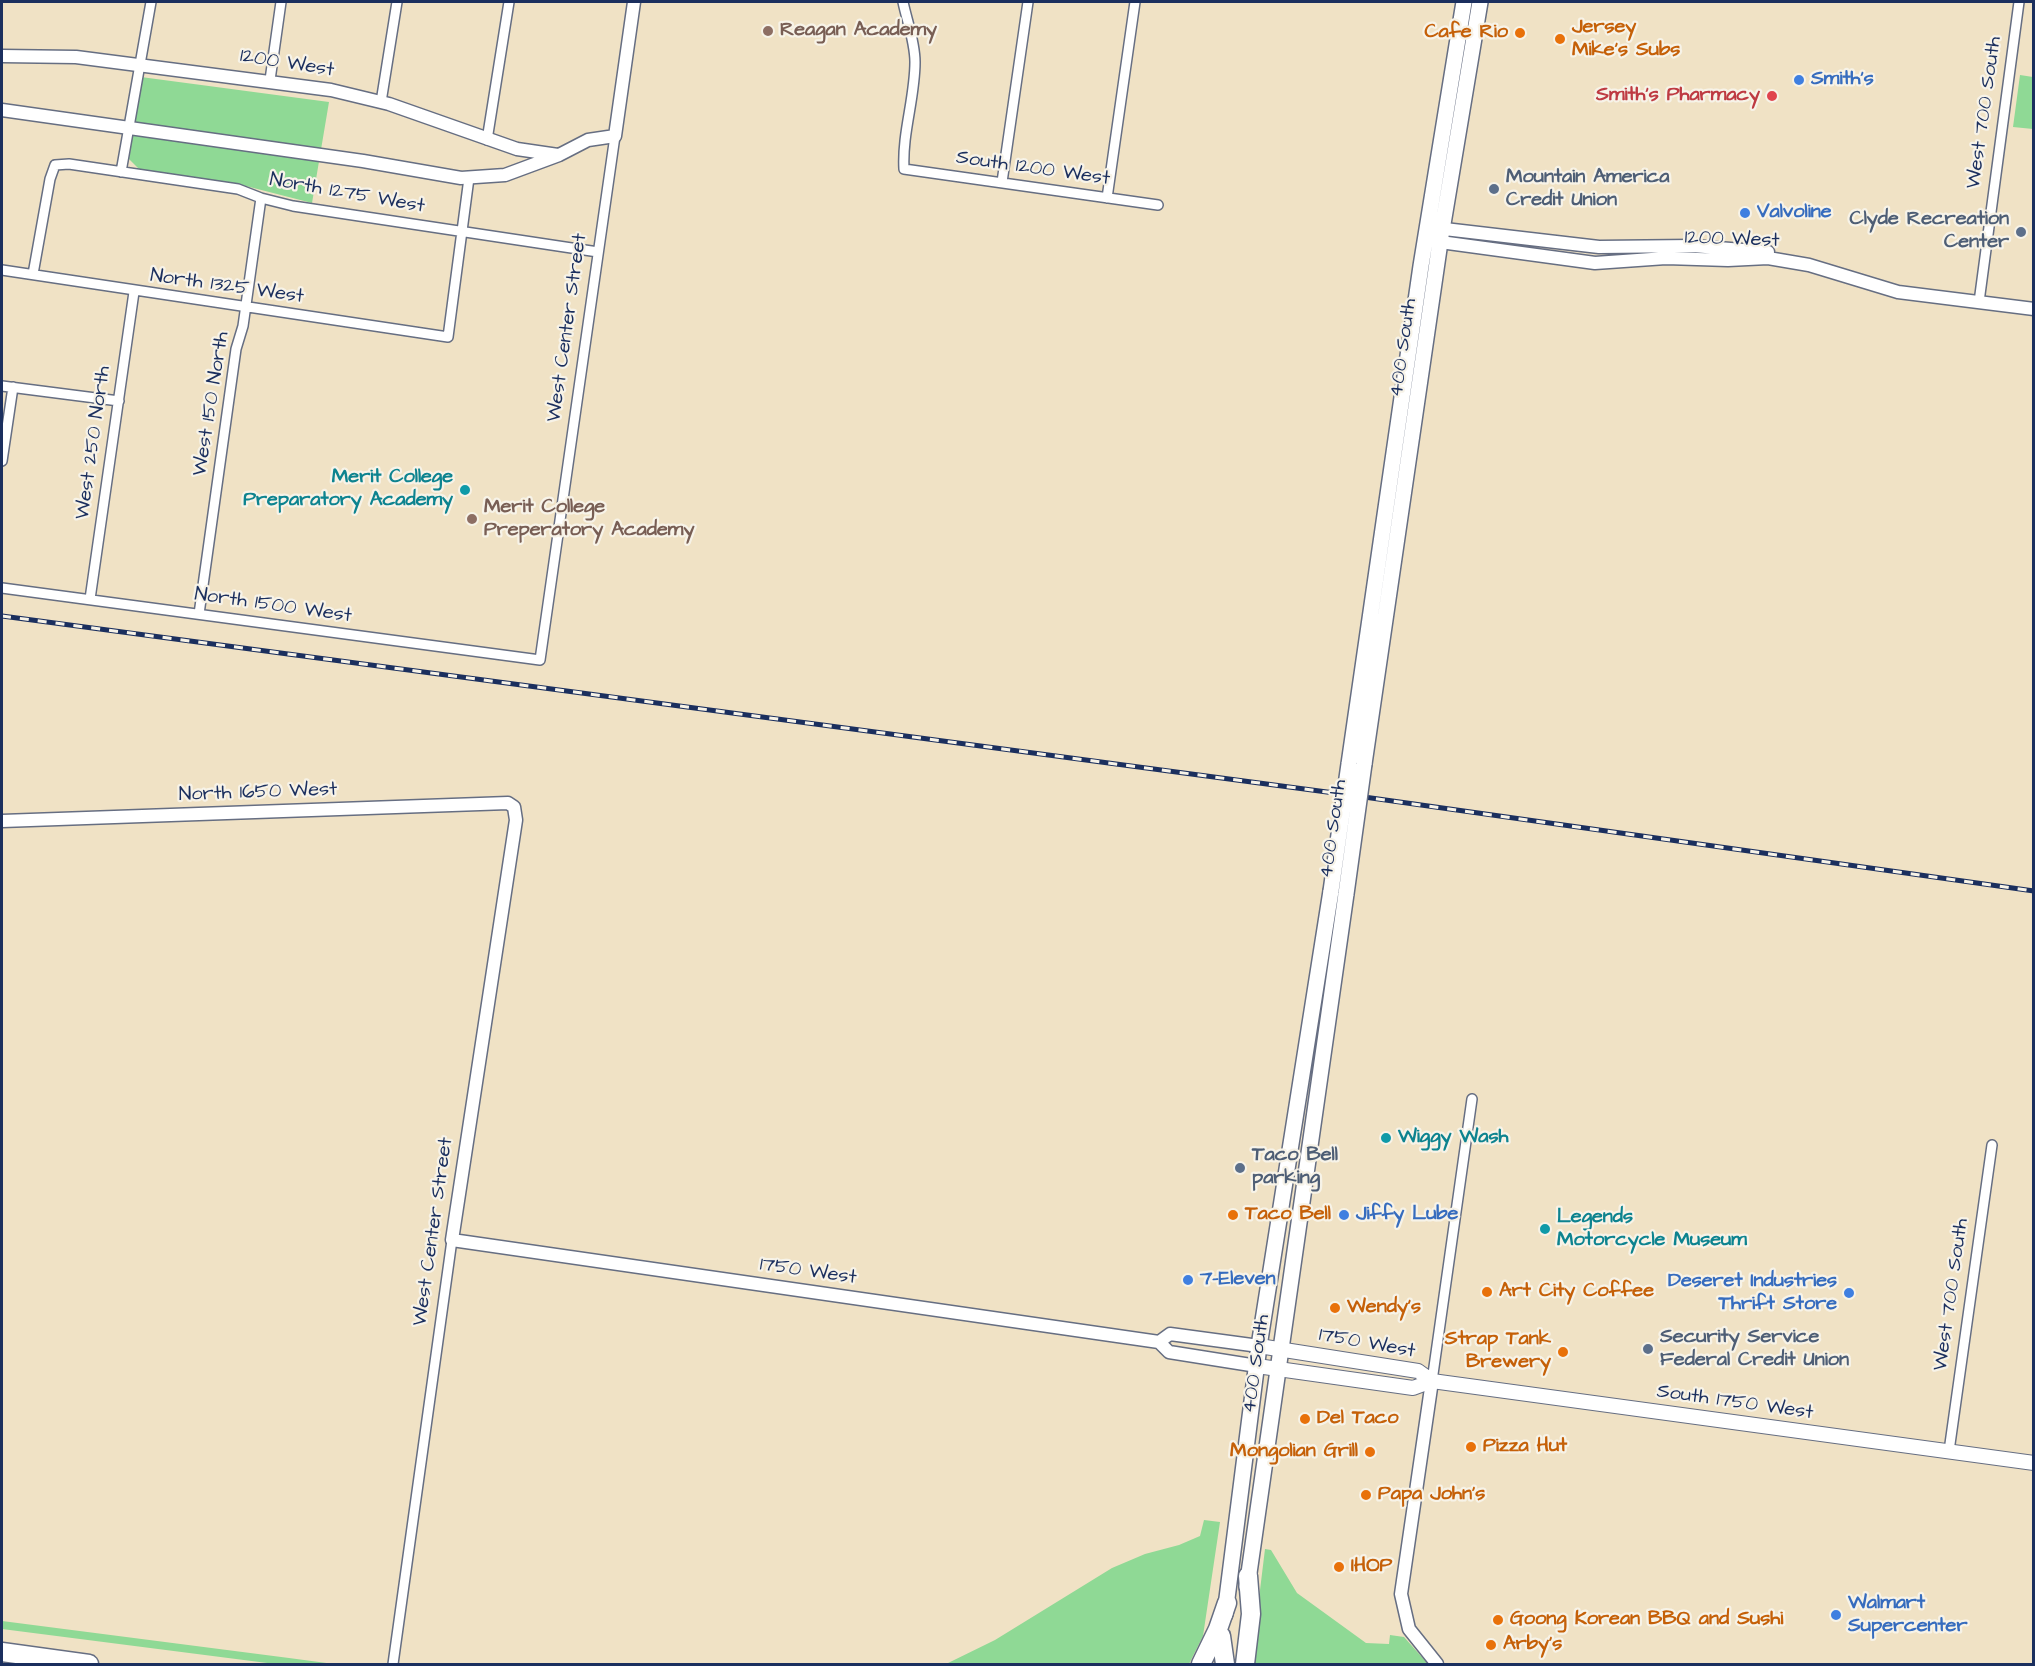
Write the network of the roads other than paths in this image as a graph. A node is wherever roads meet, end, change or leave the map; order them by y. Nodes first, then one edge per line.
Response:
1 (152, 2) edge
2 (281, 2) edge
3 (397, 2) edge
4 (509, 2) edge
5 (634, 2) edge
6 (903, 2) edge
7 (1028, 2) edge
8 (1132, 2) edge
9 (1464, 2) edge
10 (1480, 2) edge
11 (2019, 2) edge
12 (2, 56) edge
13 (138, 64) junction
14 (270, 80) junction
15 (381, 102) junction
16 (2, 111) edge
17 (128, 128) junction
18 (615, 136) junction
19 (487, 140) junction
20 (559, 155) junction
21 (121, 172) junction
22 (469, 178) junction
23 (1002, 182) junction
24 (261, 198) junction
25 (1107, 198) junction
26 (1158, 205) dead end
27 (463, 232) junction
28 (1434, 235) junction
29 (598, 252) junction
30 (2, 270) edge
31 (33, 274) junction
32 (134, 292) junction
33 (1979, 299) junction
34 (2034, 303) edge
35 (246, 307) junction
36 (2034, 309) edge
37 (2, 386) edge
38 (14, 387) junction
39 (119, 401) junction
40 (2, 461) edge
41 (2, 588) edge
42 (90, 599) junction
43 (199, 614) junction
44 (540, 660) joint
45 (514, 807) joint
46 (2, 821) edge
47 (1338, 893) junction
48 (1472, 1099) dead end
49 (1992, 1145) dead end
50 (452, 1240) junction
51 (1159, 1342) junction
52 (1259, 1346) junction
53 (1280, 1349) junction
54 (1257, 1366) junction
55 (1278, 1369) junction
56 (1432, 1381) junction
57 (1949, 1451) junction
58 (2034, 1463) edge
59 (1248, 1576) junction
60 (1227, 1603) junction
61 (1221, 1636) junction
62 (2, 1652) edge
63 (89, 1665) edge
64 (393, 1665) edge
65 (1202, 1665) edge
66 (1216, 1665) edge
67 (1225, 1665) edge
68 (1238, 1665) edge
69 (1245, 1665) edge
70 (1437, 1665) edge

1 - 13 street
2 - 14 street
3 - 15 street
4 - 19 street
5 - 18 street, West Center Street
6 - 23 street, South 1200 West
7 - 23 street
8 - 25 street
9 - 28 main road, 400 South
10 - 28 main road, 400 South
11 - 33 street, West 700 South
12 - 13 street, 1200 West
13 - 14 street, 1200 West
13 - 17 street
14 - 15 street, 1200 West
15 - 19 street, 1200 West
16 - 17 street
17 - 21 street
17 - 22 street
18 - 20 street
18 - 29 street, West Center Street
19 - 20 street, 1200 West
20 - 22 street
21 - 24 street, North 1275 West
21 - 31 street, North 1275 West
22 - 27 street
23 - 25 street, South 1200 West
24 - 27 street, North 1275 West
24 - 35 street, West 150 North
25 - 26 street, South 1200 West
27 - 29 street, North 1275 West
27 - 35 street, North 1325 West
28 - 33 street, 1200 West
28 - 47 main road, 400 South, bridge
29 - 44 street, West Center Street
30 - 31 street, North 1325 West
31 - 32 street, North 1325 West
32 - 35 street, North 1325 West
32 - 39 street, West 250 North
33 - 34 street, 1200 West
33 - 36 street, 1200 West
35 - 43 street, West 150 North
37 - 38 street
38 - 39 street
38 - 40 street
39 - 42 street, West 250 North
41 - 42 street, North 1500 West
42 - 43 street, North 1500 West
43 - 44 street, North 1500 West
45 - 46 street, North 1650 West
45 - 50 street, West Center Street
47 - 52 main road, 400 South
47 - 53 main road, 400 South
48 - 56 street
49 - 57 street, West 700 South
50 - 51 street, 1750 West
50 - 64 street, West Center Street
51 - 52 street, 1750 West
51 - 54 street, 1750 West
52 - 53 main road, 1750 West
52 - 54 main road, 400 South
53 - 55 main road, 400 South
53 - 56 main road, 1750 West
54 - 55 main road, 1750 West
54 - 60 main road, 400 South
55 - 56 main road, 1750 West
55 - 59 main road, 400 South
56 - 57 main road, South 1750 West
56 - 70 street
57 - 58 main road, South 1750 West
59 - 68 main road, 400 South
59 - 69 highway
60 - 61 main road, 400 South
60 - 65 highway
61 - 66 main road, 400 South
61 - 67 highway
62 - 63 highway

